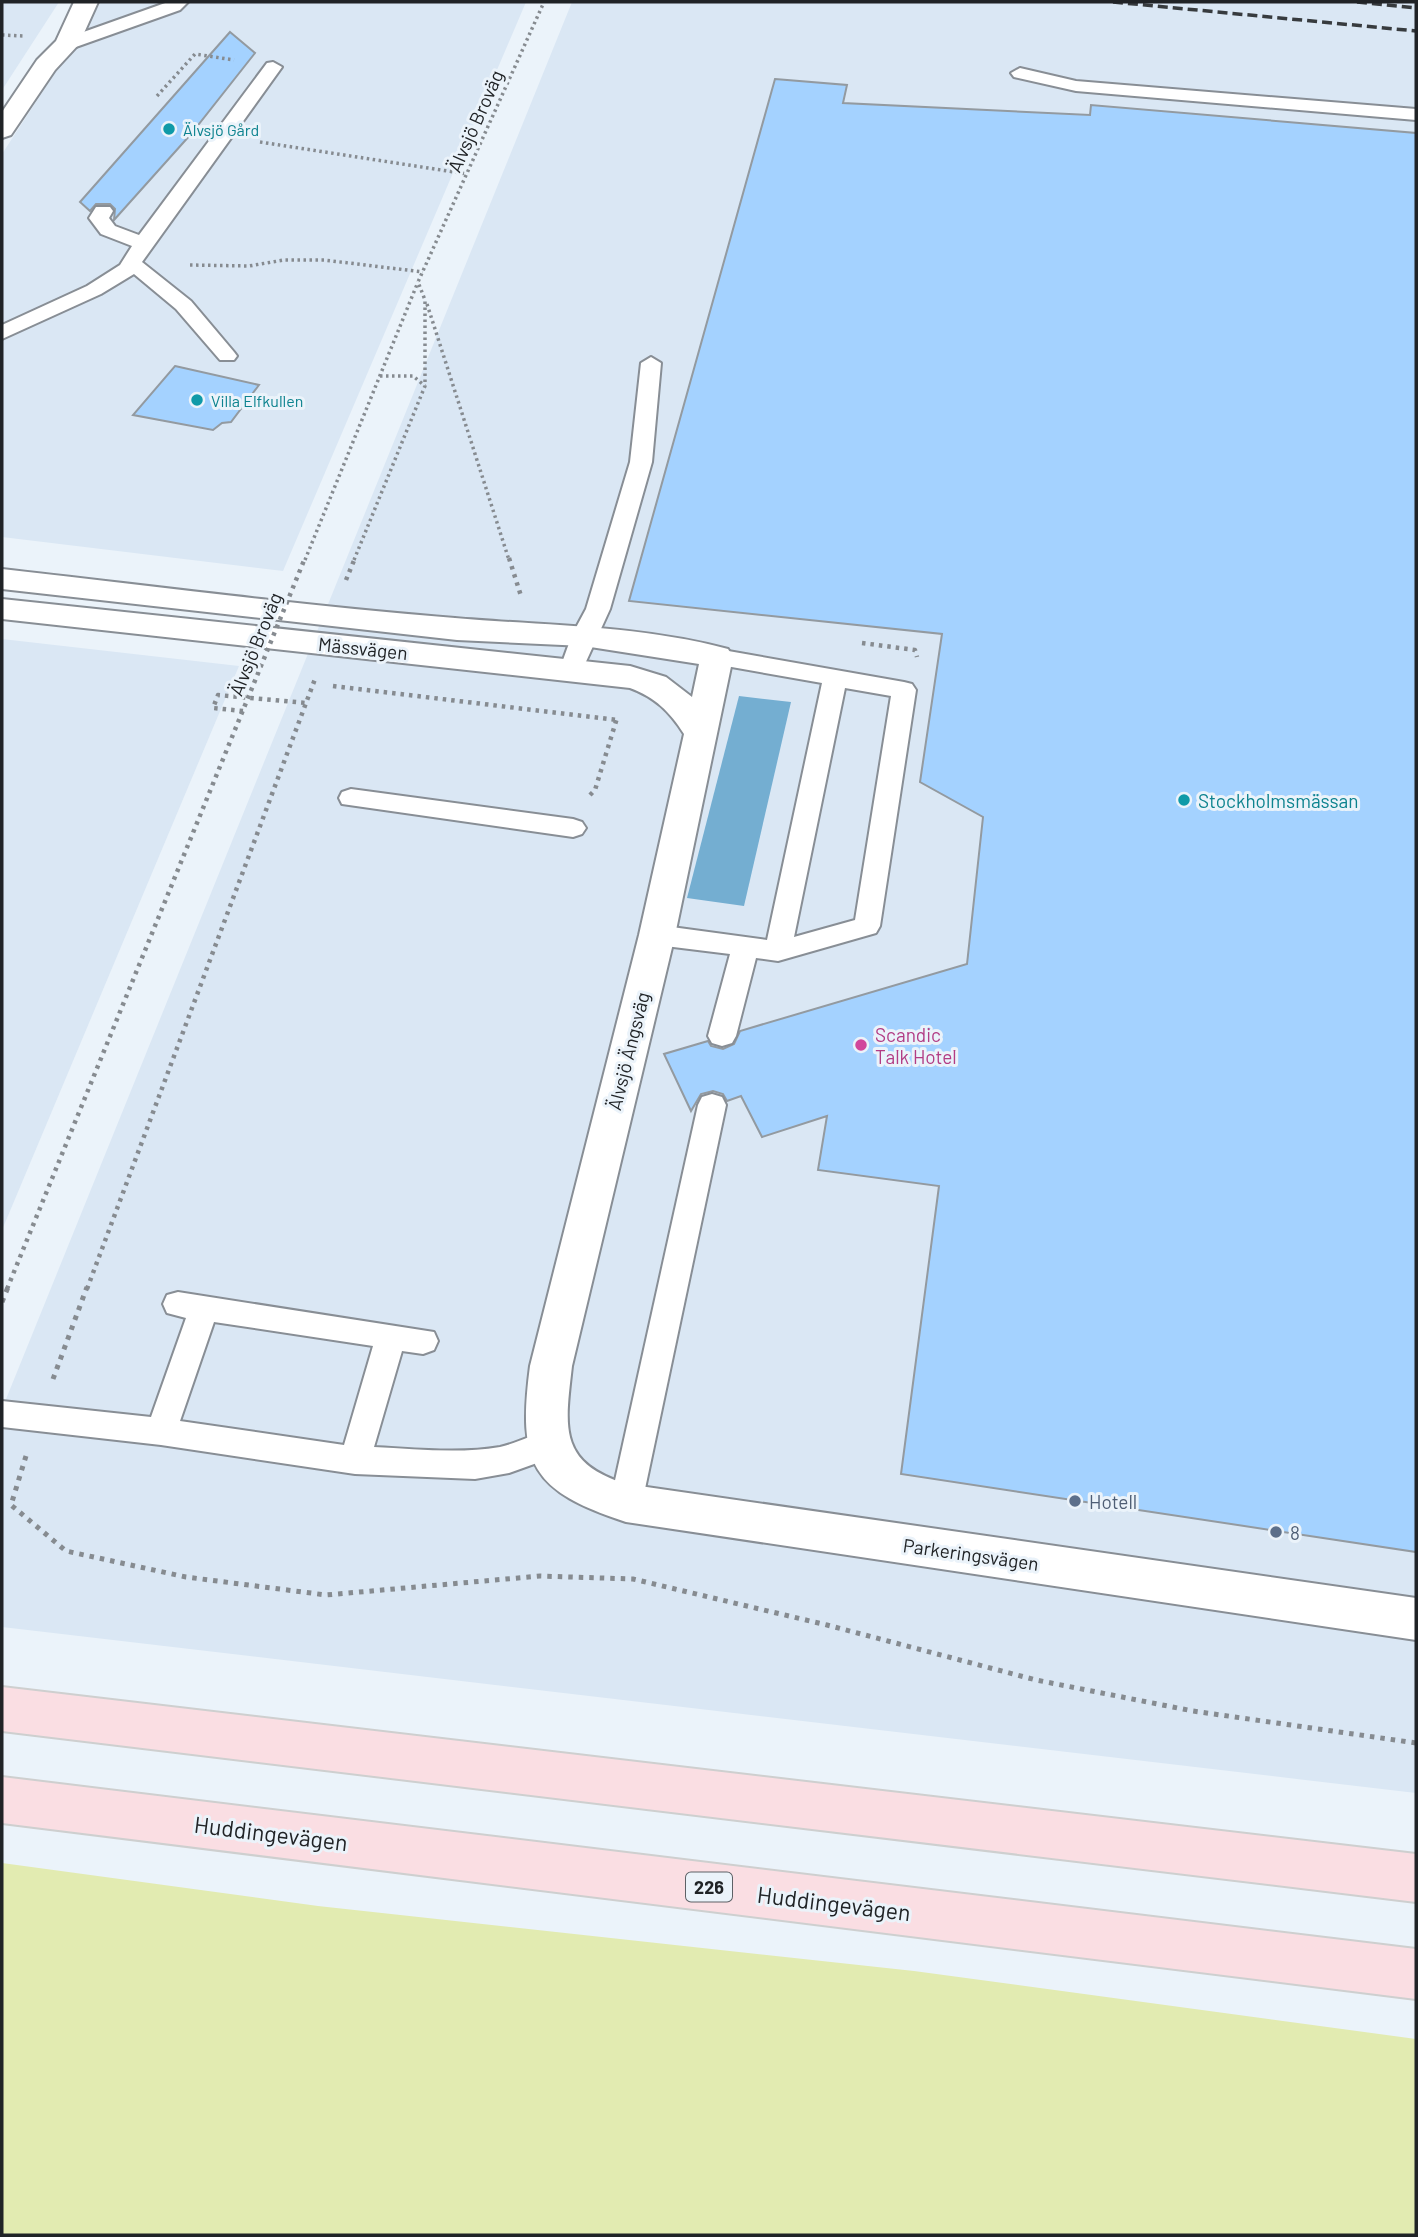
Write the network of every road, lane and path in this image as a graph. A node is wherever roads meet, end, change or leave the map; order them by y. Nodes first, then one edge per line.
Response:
1 (86, 2) edge
2 (179, 2) edge
3 (544, 2) edge
4 (67, 44) junction
5 (272, 67) joint
6 (1020, 74) dead end
7 (157, 96) dead end
8 (1416, 115) edge
9 (2, 130) edge
10 (221, 136) junction
11 (467, 174) junction
12 (103, 211) dead end
13 (144, 243) junction
14 (131, 264) junction
15 (423, 272) junction
16 (418, 282) junction
17 (2, 333) edge
18 (227, 356) dead end
19 (651, 363) dead end
20 (380, 376) junction
21 (425, 386) junction
22 (2, 579) edge
23 (2, 609) edge
24 (330, 631) junction
25 (584, 635) junction
26 (717, 657) junction
27 (571, 671) junction
28 (835, 676) junction
29 (630, 677) junction
30 (314, 684) junction
31 (306, 703) junction
32 (243, 711) junction
33 (617, 720) junction
34 (700, 734) junction
35 (351, 798) dead end
36 (573, 828) joint
37 (657, 935) junction
38 (746, 948) junction
39 (778, 951) junction
40 (722, 1036) dead end
41 (712, 1105) dead end
42 (2, 1302) edge
43 (391, 1336) junction
44 (423, 1341) dead end
45 (2, 1414) edge
46 (38, 1420) junction
47 (162, 1432) junction
48 (551, 1444) junction
49 (355, 1460) junction
50 (626, 1503) junction
51 (1416, 1619) edge
52 (2, 1709) edge
53 (1416, 1742) edge
54 (2, 1800) edge
55 (1416, 1878) edge
56 (1416, 1975) edge

1 - 4 street
2 - 4 lane
3 - 11 path, Älvsjö Broväg
4 - 9 street
5 - 7 path
5 - 10 lane
6 - 8 lane
10 - 11 path
10 - 13 lane
11 - 15 path, Älvsjö Broväg
12 - 13 lane
13 - 14 lane
14 - 15 path
14 - 17 lane
14 - 18 lane
15 - 16 path, Älvsjö Broväg
16 - 20 path, Älvsjö Broväg, bridge
16 - 21 path
19 - 25 lane
20 - 21 path
20 - 32 path, Älvsjö Broväg, bridge
21 - 24 path
22 - 24 street, Mässvägen
23 - 24 street, Mässvägen
24 - 25 street, Mässvägen
24 - 27 street, Mässvägen
24 - 30 path
25 - 26 street, Mässvägen
25 - 27 lane
26 - 28 lane
26 - 34 street, Älvsjö Ängsväg
27 - 29 street, Mässvägen
28 - 39 lane
28 - 39 lane
29 - 33 path
29 - 34 street, Mässvägen
30 - 31 path
30 - 33 path
31 - 32 path
31 - 46 path
32 - 42 path, Älvsjö Broväg, bridge
33 - 36 path
34 - 37 street, Älvsjö Ängsväg
35 - 36 lane
37 - 38 lane
37 - 48 street, Älvsjö Ängsväg
38 - 39 lane
38 - 40 lane
41 - 50 lane
43 - 44 lane
43 - 47 lane
43 - 49 lane
45 - 46 lane
46 - 47 lane
46 - 53 path
47 - 49 lane
48 - 49 lane
48 - 50 street, Parkeringsvägen
50 - 51 street, Parkeringsvägen
52 - 55 main road
54 - 56 main road, Huddingevägen / 226

